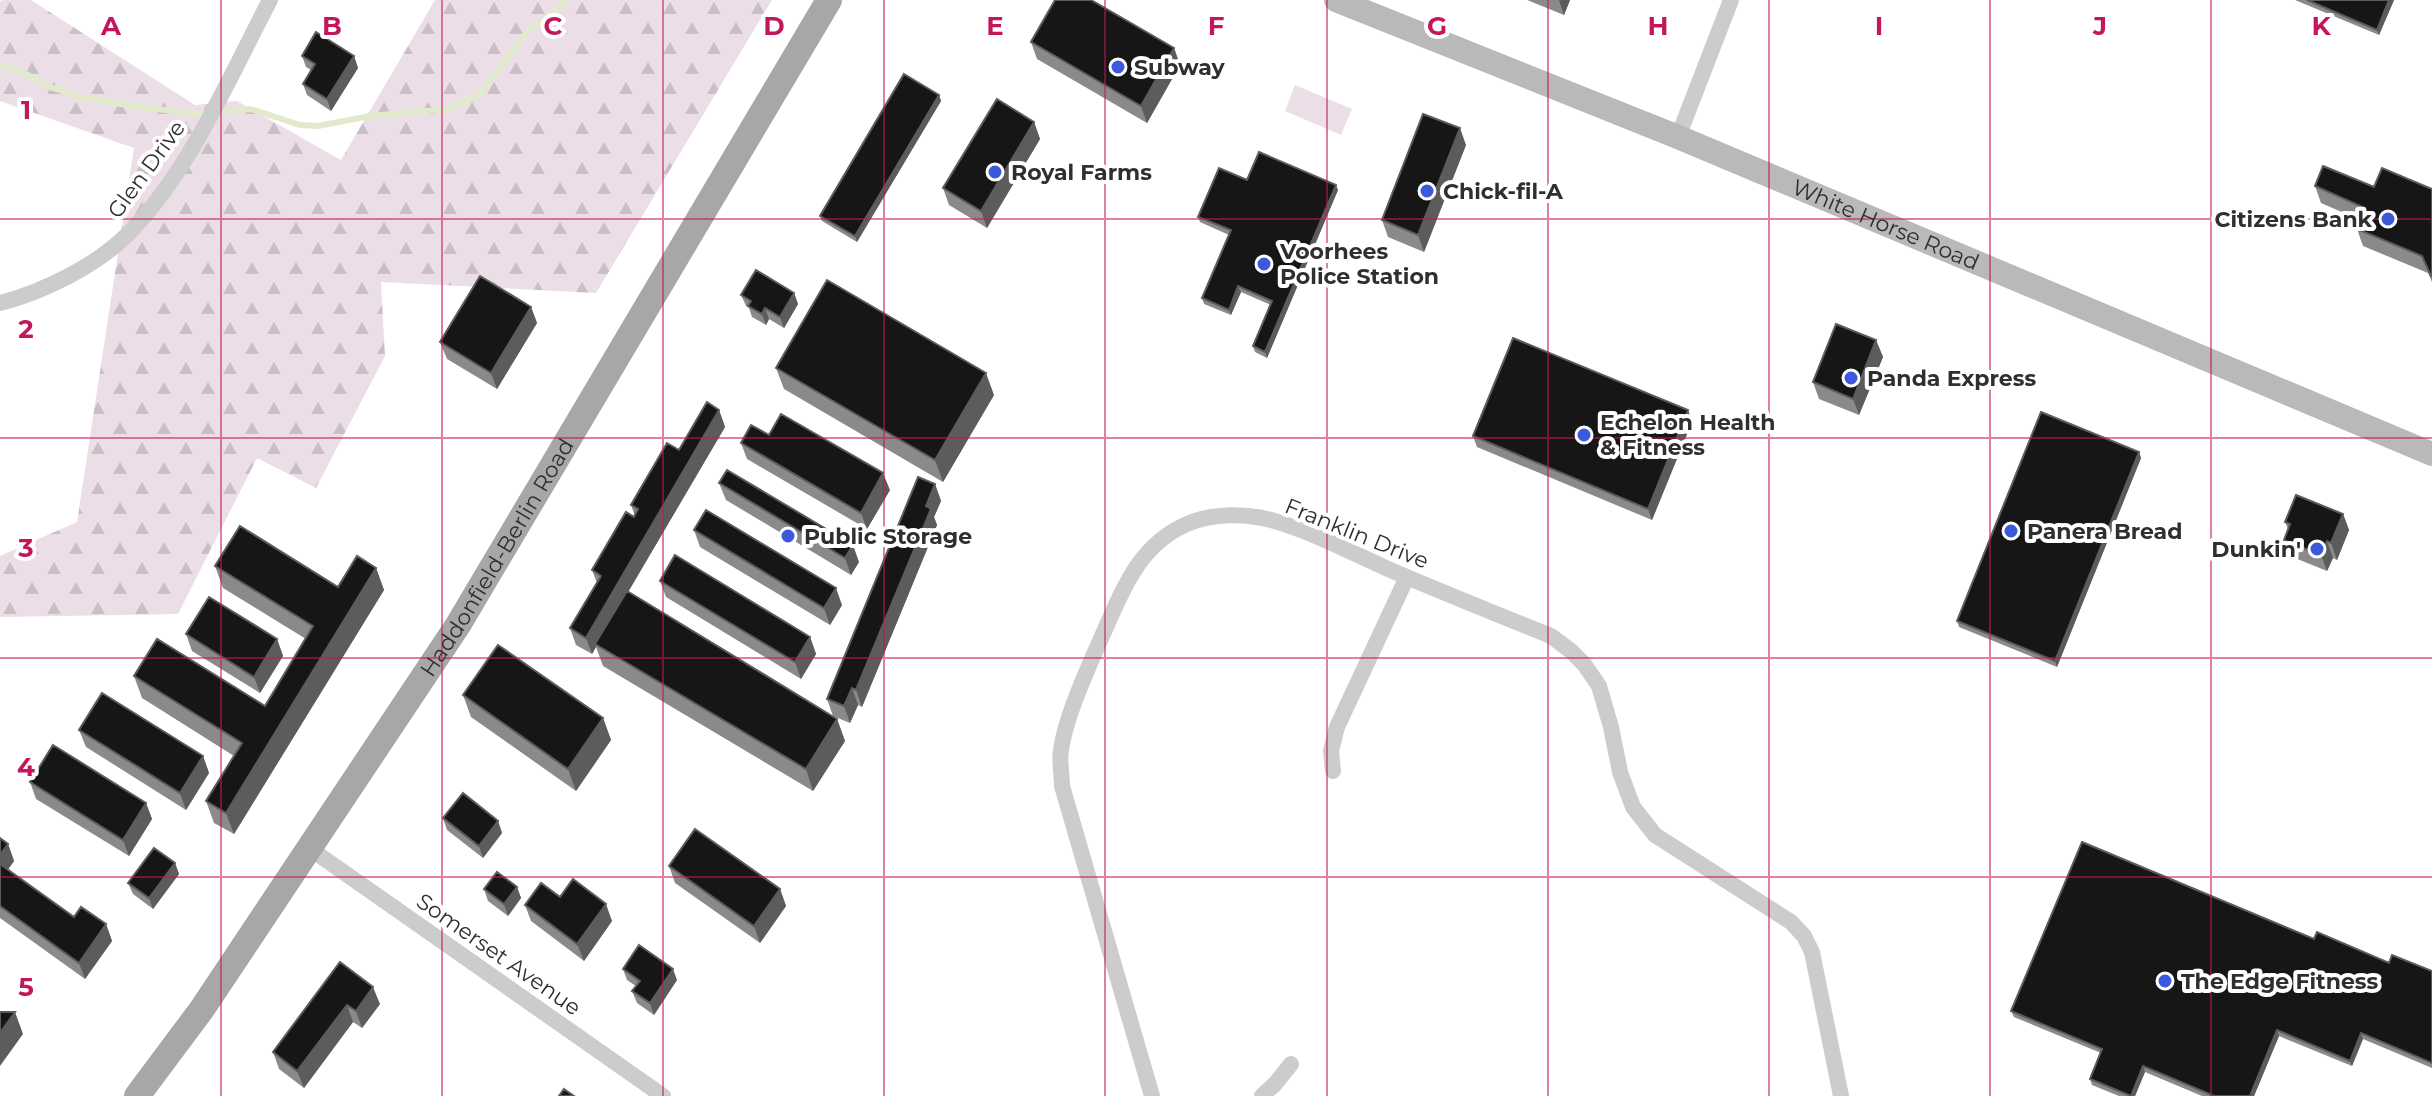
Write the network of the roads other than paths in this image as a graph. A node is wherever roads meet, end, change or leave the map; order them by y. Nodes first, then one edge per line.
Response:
1 (270, 0) edge
2 (829, 0) edge
3 (1336, 0) edge
4 (1731, 0) edge
5 (1678, 137) junction
6 (0, 303) edge
7 (2432, 454) edge
8 (1407, 577) junction
9 (1333, 771) dead end
10 (309, 848) junction
11 (1291, 1064) dead end
12 (146, 1093) edge
13 (663, 1096) edge
14 (1152, 1096) edge
15 (1262, 1096) edge
16 (1841, 1096) edge

1 - 6 street, Glen Drive
2 - 10 main road, Haddonfield-Berlin Road
3 - 5 main road, White Horse Road
4 - 5 street
5 - 7 main road, White Horse Road
8 - 9 street
8 - 14 street, Franklin Drive
8 - 16 street, Franklin Drive
10 - 12 main road, Haddonfield-Berlin Road
10 - 13 street, Somerset Avenue
11 - 15 street

